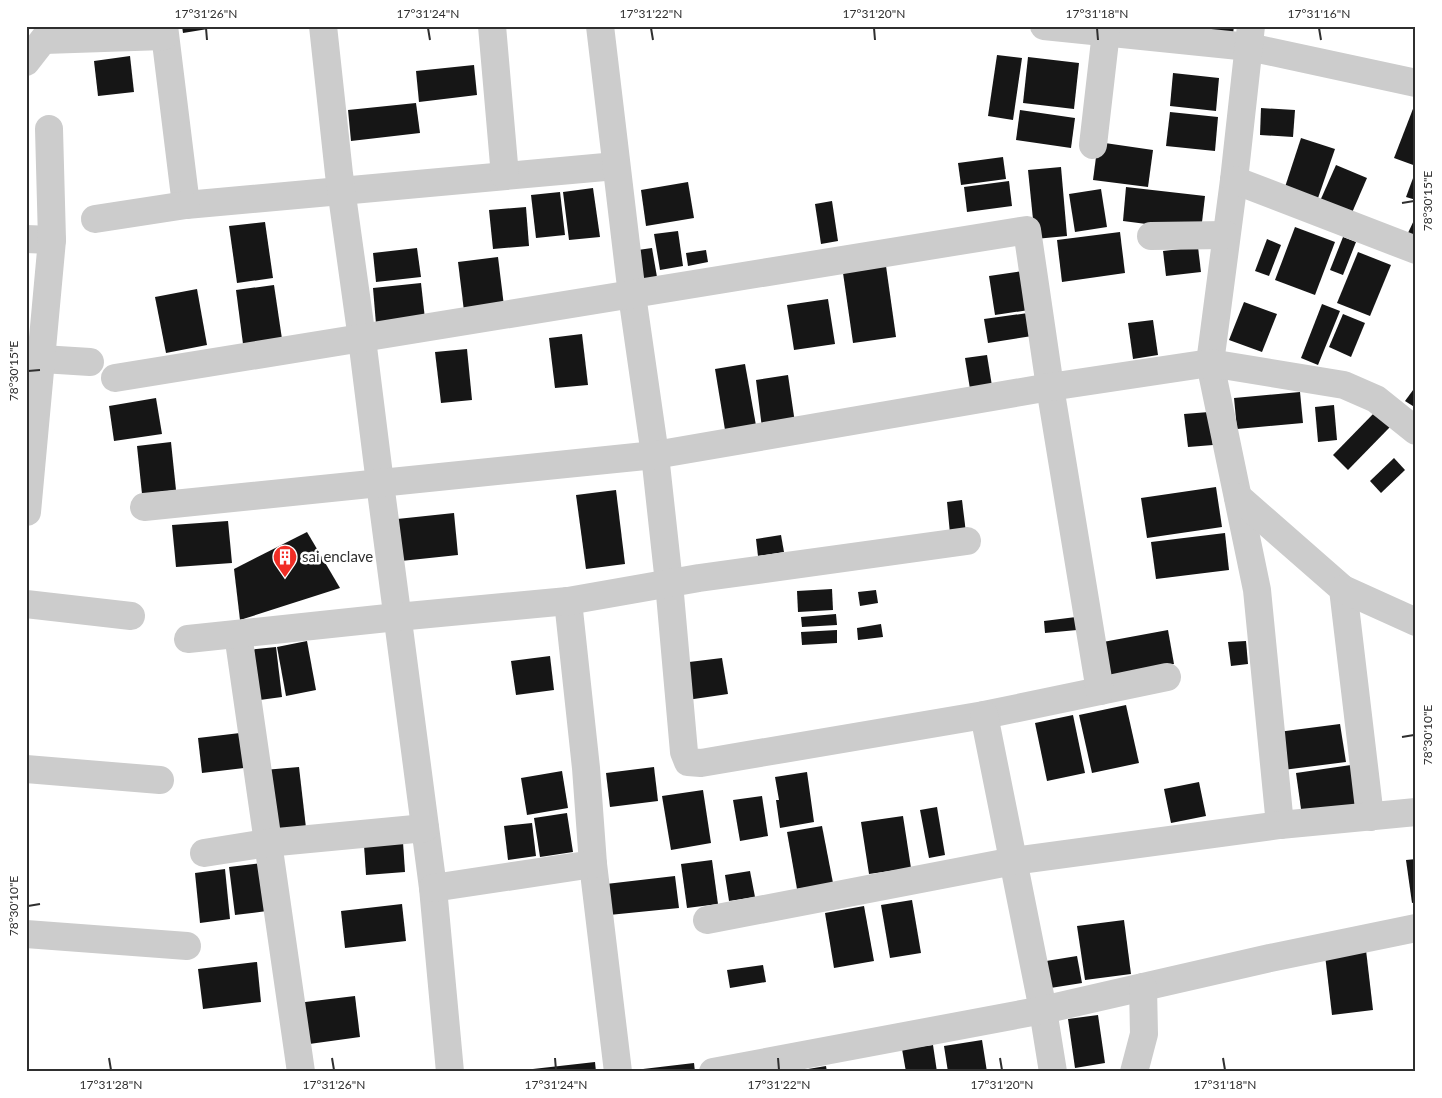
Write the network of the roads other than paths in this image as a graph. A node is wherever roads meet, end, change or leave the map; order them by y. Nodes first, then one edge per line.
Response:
1 (322, 26) edge
2 (492, 26) edge
3 (600, 26) edge
4 (1044, 26) edge
5 (164, 31) edge
6 (1106, 32) junction
7 (49, 33) edge
8 (1250, 36) edge
9 (26, 62) edge
10 (1416, 83) edge
11 (49, 129) dead end
12 (1093, 145) dead end
13 (616, 166) junction
14 (505, 176) junction
15 (1234, 180) junction
16 (342, 191) junction
17 (186, 205) junction
18 (95, 219) dead end
19 (1226, 235) junction
20 (1151, 236) dead end
21 (39, 239) edge
22 (1416, 250) edge
23 (632, 295) junction
24 (362, 339) junction
25 (33, 358) edge
26 (90, 362) dead end
27 (1210, 363) junction
28 (115, 378) dead end
29 (1050, 386) junction
30 (1416, 430) edge
31 (654, 455) junction
32 (380, 483) junction
33 (1238, 497) junction
34 (144, 507) dead end
35 (27, 512) edge
36 (967, 541) dead end
37 (669, 583) junction
38 (1343, 589) junction
39 (568, 602) junction
40 (26, 604) edge
41 (131, 616) dead end
42 (397, 617) junction
43 (1416, 622) edge
44 (238, 634) junction
45 (188, 639) dead end
46 (1167, 677) dead end
47 (1100, 691) junction
48 (984, 715) junction
49 (26, 769) edge
50 (160, 780) dead end
51 (1416, 812) edge
52 (1370, 816) junction
53 (1280, 825) junction
54 (425, 828) junction
55 (267, 843) junction
56 (204, 853) dead end
57 (1014, 861) junction
58 (593, 864) junction
59 (433, 888) junction
60 (707, 920) dead end
61 (1416, 928) edge
62 (26, 934) edge
63 (187, 946) dead end
64 (1143, 987) junction
65 (1043, 1010) junction
66 (301, 1072) edge
67 (450, 1072) edge
68 (618, 1072) edge
69 (713, 1072) edge
70 (1053, 1072) edge
71 (1134, 1072) edge

1 - 16 street
2 - 14 street
3 - 13 street
4 - 6 street
5 - 7 street
5 - 17 street
6 - 8 street
6 - 12 street
7 - 9 street
8 - 10 street
8 - 15 street
11 - 21 street
13 - 14 street
13 - 23 street
14 - 16 street
15 - 19 street
15 - 22 street
16 - 17 street
16 - 24 street
17 - 18 street
19 - 20 street
19 - 27 street
21 - 25 street
23 - 24 street
23 - 29 street
23 - 31 street
24 - 28 street
24 - 32 street
25 - 26 street
25 - 35 street
27 - 29 street
27 - 30 street
27 - 33 street
29 - 31 street
29 - 47 street
31 - 32 street
31 - 37 street
32 - 34 street
32 - 42 street
33 - 38 street
33 - 53 street
36 - 37 street
37 - 39 street
37 - 48 street
38 - 43 street
38 - 52 street
39 - 42 street
39 - 58 street
40 - 41 street
42 - 44 street
42 - 54 street
44 - 45 street
44 - 55 street
46 - 47 street
47 - 48 street
48 - 57 street
49 - 50 street
51 - 52 street
52 - 53 street
53 - 57 street
54 - 55 street
54 - 59 street
55 - 56 street
55 - 66 street
57 - 60 street
57 - 65 street
58 - 59 street
58 - 68 street
59 - 67 street
61 - 64 street
62 - 63 street
64 - 65 street
64 - 71 street
65 - 69 street
65 - 70 street

